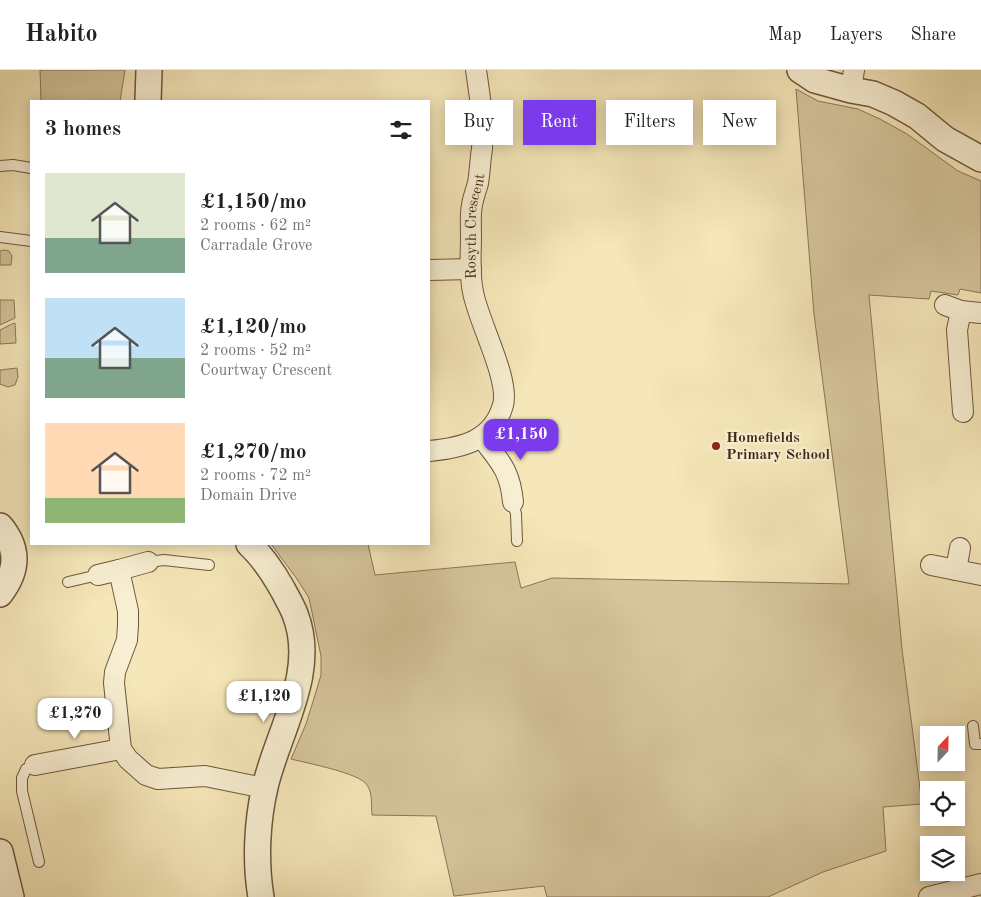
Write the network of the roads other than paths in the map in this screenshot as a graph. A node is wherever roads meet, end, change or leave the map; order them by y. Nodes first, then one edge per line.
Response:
1 (149, 70) edge
2 (476, 70) edge
3 (800, 70) edge
4 (852, 80) edge
5 (148, 100) edge
6 (981, 159) edge
7 (0, 166) edge
8 (30, 168) edge
9 (0, 237) edge
10 (30, 241) edge
11 (470, 269) junction
12 (430, 270) edge
13 (981, 313) edge
14 (963, 412) dead end
15 (482, 438) junction
16 (430, 451) edge
17 (513, 502) joint
18 (14, 536) edge
19 (517, 542) dead end
20 (250, 545) edge
21 (960, 548) dead end
22 (148, 562) joint
23 (209, 565) dead end
24 (931, 565) dead end
25 (119, 570) junction
26 (956, 570) junction
27 (98, 575) joint
28 (981, 575) edge
29 (68, 582) dead end
30 (0, 594) edge
31 (973, 726) dead end
32 (981, 744) edge
33 (122, 749) junction
34 (35, 765) joint
35 (264, 788) junction
36 (0, 852) edge
37 (39, 862) dead end
38 (981, 884) edge
39 (10, 897) edge
40 (261, 897) edge
41 (929, 897) edge

1 - 5 street
2 - 11 street, Rosyth Crescent
3 - 4 street
4 - 6 street
7 - 8 lane
9 - 10 lane
11 - 12 street
11 - 15 street, Rosyth Crescent
13 - 14 street
15 - 16 street
15 - 17 street
17 - 19 lane
18 - 30 street
20 - 35 street
21 - 26 street
22 - 23 lane
22 - 25 street
24 - 26 street
25 - 27 street
25 - 33 street
26 - 28 street
27 - 29 lane
31 - 32 lane
33 - 34 street
33 - 35 street
34 - 37 lane
35 - 40 street
36 - 39 street
38 - 41 street

